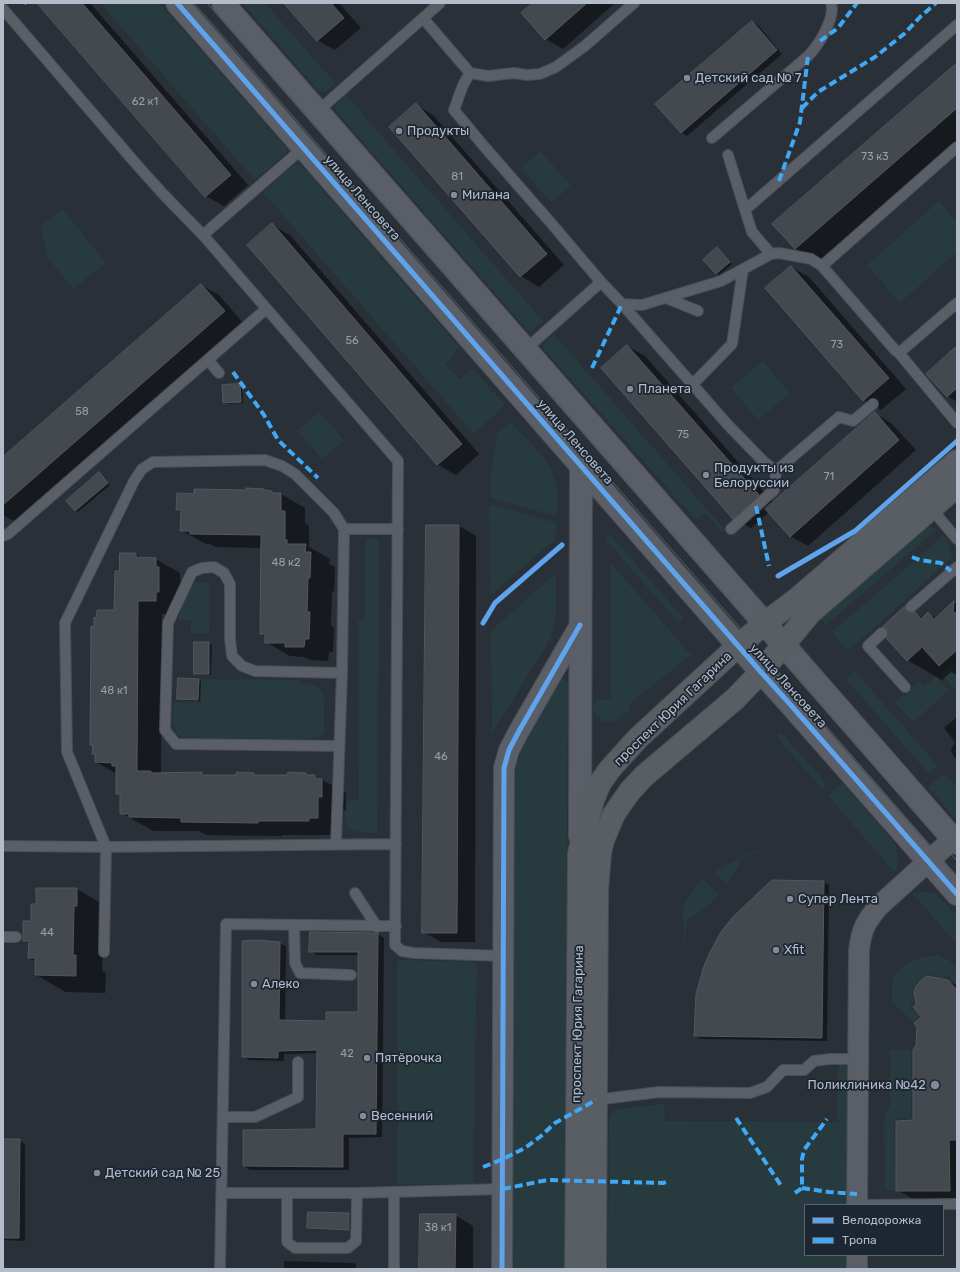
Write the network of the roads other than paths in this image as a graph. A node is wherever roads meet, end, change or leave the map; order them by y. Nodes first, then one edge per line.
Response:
1 (177, 3) edge
2 (223, 3) edge
3 (440, 3) edge
4 (634, 3) edge
5 (831, 3) edge
6 (3, 9) edge
7 (423, 18) junction
8 (957, 25) edge
9 (470, 73) junction
10 (318, 111) junction
11 (712, 138) dead end
12 (957, 147) edge
13 (303, 148) junction
14 (728, 155) dead end
15 (745, 210) junction
16 (203, 235) junction
17 (771, 254) junction
18 (822, 266) junction
19 (743, 270) junction
20 (601, 282) junction
21 (666, 298) junction
22 (957, 303) edge
23 (622, 304) junction
24 (266, 309) junction
25 (698, 311) dead end
26 (526, 349) junction
27 (900, 353) junction
28 (208, 360) junction
29 (219, 373) dead end
30 (693, 384) junction
31 (873, 404) dead end
32 (957, 423) edge
33 (607, 442) junction
34 (957, 461) edge
35 (580, 465) junction
36 (776, 471) junction
37 (957, 486) edge
38 (925, 501) junction
39 (344, 529) junction
40 (731, 529) dead end
41 (398, 530) junction
42 (3, 536) edge
43 (957, 539) edge
44 (957, 566) edge
45 (911, 607) dead end
46 (765, 623) junction
47 (580, 625) junction
48 (882, 633) dead end
49 (784, 645) junction
50 (738, 646) junction
51 (761, 672) junction
52 (342, 673) junction
53 (905, 687) dead end
54 (339, 746) junction
55 (955, 841) edge
56 (336, 844) junction
57 (396, 844) junction
58 (3, 846) edge
59 (106, 847) junction
60 (579, 853) junction
61 (928, 861) junction
62 (356, 893) dead end
63 (957, 894) edge
64 (294, 925) junction
65 (396, 926) junction
66 (377, 927) junction
67 (3, 937) edge
68 (16, 937) dead end
69 (104, 952) dead end
70 (504, 956) junction
71 (351, 975) dead end
72 (858, 1059) junction
73 (298, 1062) dead end
74 (586, 1100) junction
75 (223, 1117) junction
76 (503, 1189) junction
77 (394, 1192) junction
78 (222, 1193) junction
79 (287, 1193) junction
80 (357, 1193) junction
81 (857, 1204) edge
82 (944, 1204) edge
83 (957, 1204) edge
84 (857, 1256) edge
85 (220, 1269) edge
86 (394, 1269) edge
87 (502, 1269) edge
88 (576, 1269) edge
89 (595, 1269) edge
90 (857, 1269) edge

1 - 13 street, улица Ленсовета
2 - 10 street, улица Ленсовета
3 - 7 lane
4 - 9 lane
5 - 11 lane
6 - 16 lane
7 - 9 lane
7 - 10 lane
8 - 15 lane
9 - 20 lane
10 - 26 street, улица Ленсовета
12 - 18 lane
13 - 16 lane
13 - 35 street, улица Ленсовета
14 - 15 lane
15 - 17 lane
16 - 24 lane
17 - 18 lane
17 - 19 lane
18 - 27 lane
19 - 21 lane
19 - 30 lane
20 - 23 lane
20 - 26 lane
21 - 23 lane
21 - 25 lane
22 - 27 lane
23 - 30 lane
24 - 28 lane
24 - 41 lane
26 - 33 street, улица Ленсовета
27 - 32 lane
28 - 29 lane
28 - 42 lane
30 - 36 lane
31 - 36 lane
33 - 35 street
33 - 46 street, улица Ленсовета
34 - 38 main road, проспект Юрия Гагарина
35 - 47 street
35 - 50 street, улица Ленсовета
36 - 40 lane
37 - 38 main road, проспект Юрия Гагарина
38 - 43 lane
38 - 46 main road, проспект Юрия Гагарина
38 - 49 main road, проспект Юрия Гагарина
39 - 41 lane
39 - 52 lane
39 - 59 lane
41 - 57 lane
44 - 45 lane
46 - 49 street, улица Ленсовета
46 - 50 main road, проспект Юрия Гагарина
47 - 60 street
47 - 70 street
48 - 53 lane
49 - 51 main road, проспект Юрия Гагарина
49 - 55 street, улица Ленсовета
50 - 51 street, улица Ленсовета
50 - 60 main road, проспект Юрия Гагарина
51 - 61 street, улица Ленсовета
51 - 74 main road, проспект Юрия Гагарина
52 - 54 lane
52 - 54 lane
54 - 56 lane
55 - 61 street
56 - 57 lane
56 - 59 lane
57 - 65 lane
58 - 59 lane
59 - 69 lane
60 - 74 main road, проспект Юрия Гагарина
61 - 63 street, улица Ленсовета
61 - 72 street
62 - 66 lane
64 - 66 lane
64 - 71 lane
64 - 75 lane
65 - 66 lane
65 - 70 lane
67 - 68 lane
70 - 76 street
72 - 74 lane
72 - 81 street
73 - 75 lane
74 - 88 main road, проспект Юрия Гагарина
74 - 89 main road, проспект Юрия Гагарина
75 - 78 lane
76 - 77 lane
76 - 87 street
77 - 80 lane
77 - 86 lane
78 - 79 lane
78 - 85 lane
79 - 80 lane
79 - 80 lane
82 - 83 lane
84 - 90 street

